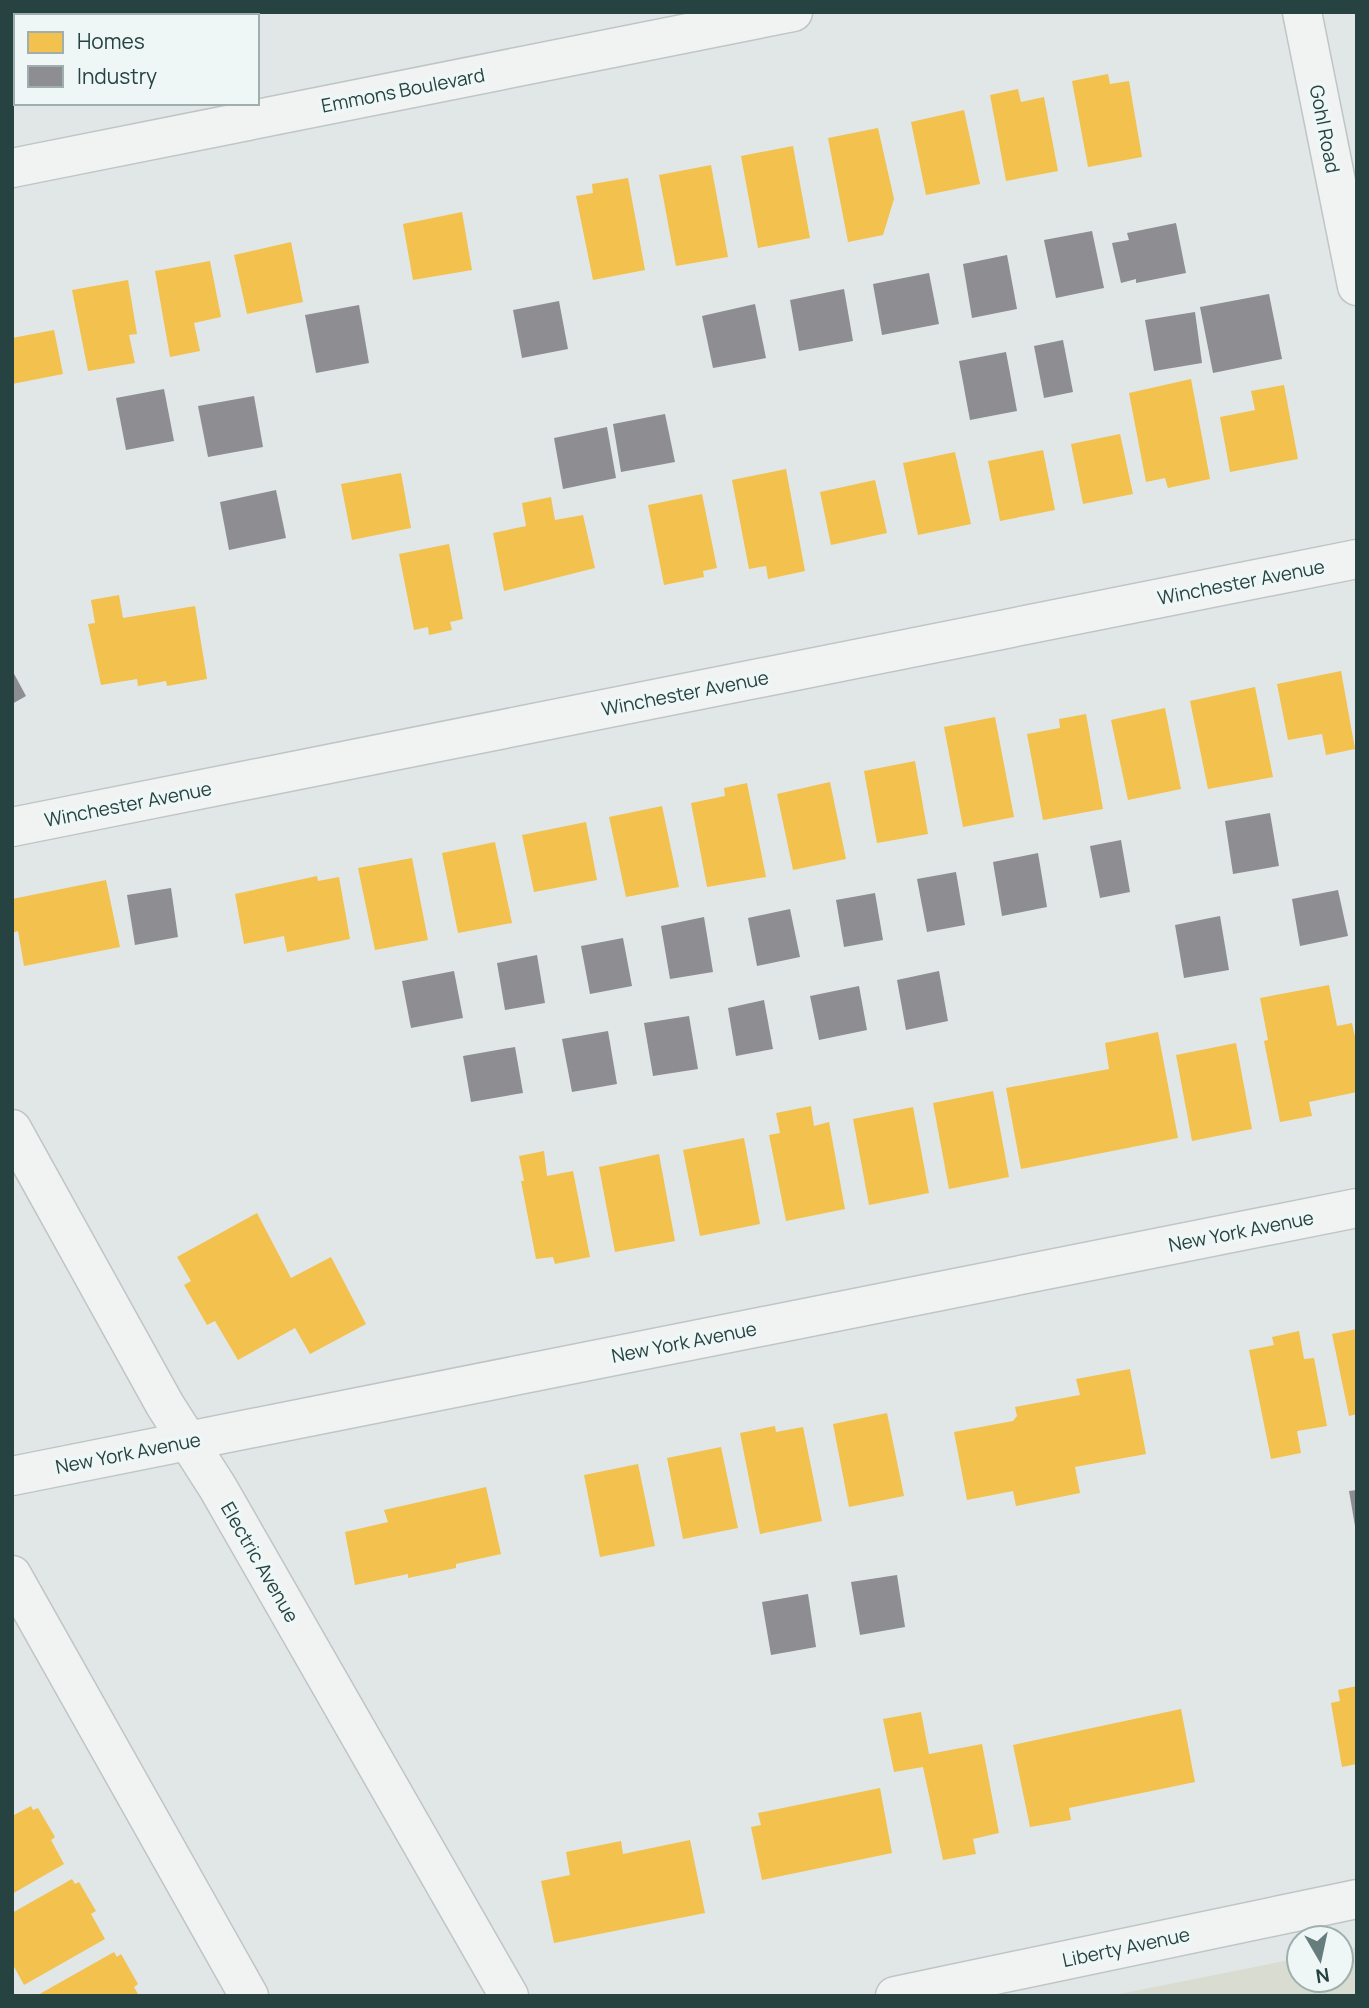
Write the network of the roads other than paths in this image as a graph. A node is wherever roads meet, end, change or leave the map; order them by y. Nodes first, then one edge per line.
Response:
1 (793, 12) edge
2 (1302, 12) edge
3 (12, 168) edge
4 (1357, 286) edge
5 (1357, 559) edge
6 (12, 827) edge
7 (12, 1129) edge
8 (1357, 1208) edge
9 (188, 1441) junction
10 (12, 1476) edge
11 (12, 1575) edge
12 (1357, 1899) edge
13 (249, 1996) edge
14 (509, 1996) edge
15 (895, 1996) edge

1 - 3 street, Emmons Boulevard
2 - 4 street, Gohl Road
5 - 6 street, Winchester Avenue
7 - 9 street, Electric Avenue
8 - 9 street, New York Avenue
9 - 10 street, New York Avenue
9 - 14 street, Electric Avenue
11 - 13 street
12 - 15 street, Liberty Avenue

